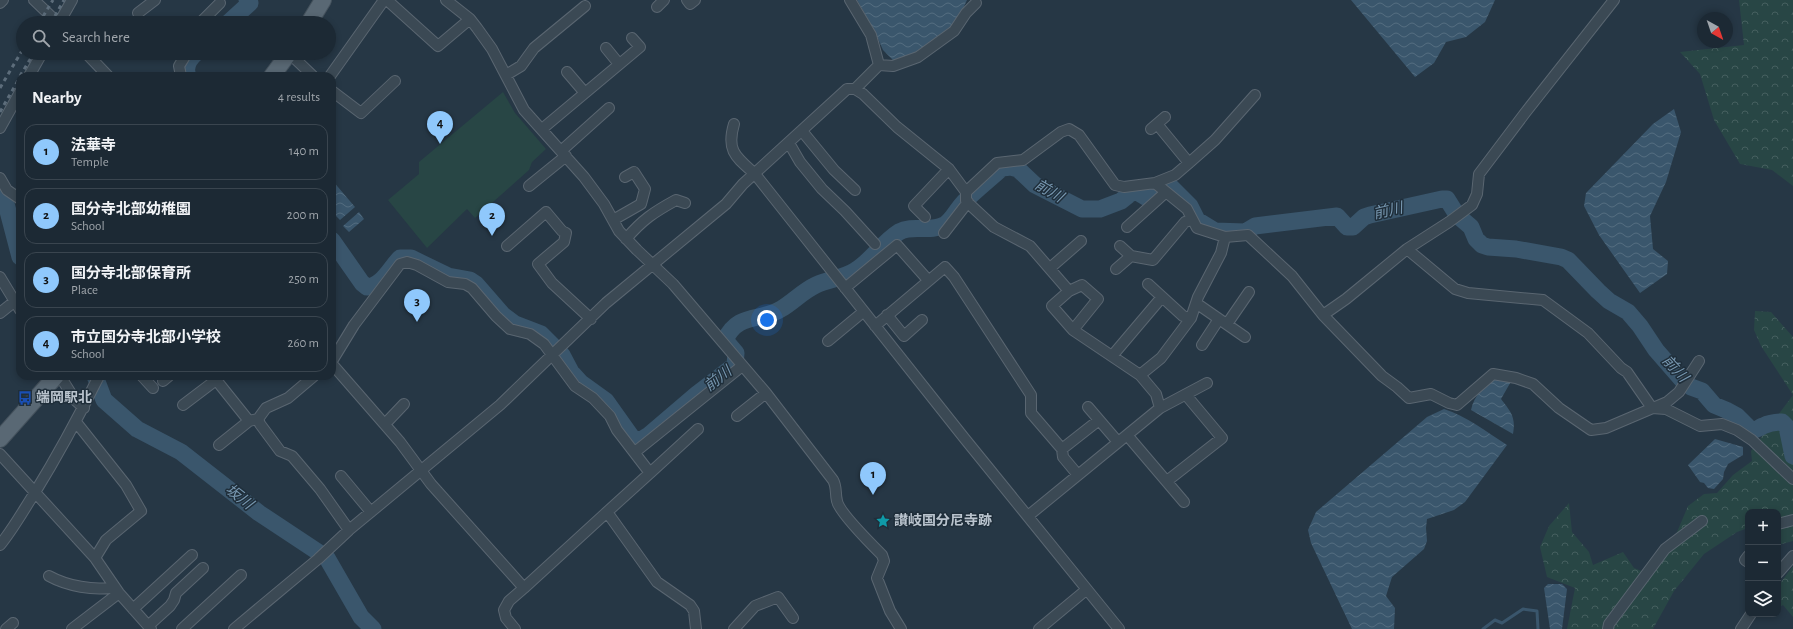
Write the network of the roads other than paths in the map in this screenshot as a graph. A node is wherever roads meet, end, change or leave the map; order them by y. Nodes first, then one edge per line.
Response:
1 (3, 0) edge
2 (34, 0) edge
3 (72, 0) edge
4 (155, 0) edge
5 (323, 0) edge
6 (385, 0) edge
7 (446, 0) edge
8 (687, 0) edge
9 (695, 0) edge
10 (850, 0) edge
11 (1614, 0) edge
12 (0, 3) edge
13 (220, 3) dead end
14 (976, 3) dead end
15 (585, 6) dead end
16 (138, 13) dead end
17 (51, 16) edge
18 (62, 16) edge
19 (207, 16) edge
20 (313, 16) edge
21 (470, 19) junction
22 (632, 38) dead end
23 (606, 48) dead end
24 (38, 60) edge
25 (93, 60) edge
26 (183, 60) edge
27 (284, 60) edge
28 (296, 60) edge
29 (619, 64) junction
30 (879, 64) junction
31 (31, 72) edge
32 (104, 72) edge
33 (180, 72) edge
34 (275, 72) edge
35 (309, 72) edge
36 (333, 72) edge
37 (567, 72) dead end
38 (506, 75) junction
39 (395, 81) dead end
40 (855, 89) junction
41 (585, 93) junction
42 (336, 94) edge
43 (1255, 95) dead end
44 (16, 99) edge
45 (609, 108) dead end
46 (1165, 117) dead end
47 (734, 124) dead end
48 (0, 128) edge
49 (542, 129) junction
50 (802, 131) junction
51 (789, 143) junction
52 (564, 153) junction
53 (1189, 163) junction
54 (948, 169) junction
55 (755, 174) junction
56 (625, 177) dead end
57 (0, 178) edge
58 (1155, 183) junction
59 (529, 186) dead end
60 (855, 190) dead end
61 (1166, 192) junction
62 (16, 196) edge
63 (967, 197) junction
64 (685, 203) dead end
65 (926, 218) dead end
66 (612, 220) junction
67 (1191, 220) junction
68 (1127, 226) dead end
69 (944, 233) dead end
70 (1225, 237) junction
71 (626, 238) junction
72 (1081, 241) dead end
73 (875, 244) dead end
74 (507, 246) dead end
75 (1120, 246) dead end
76 (1407, 249) junction
77 (1131, 256) junction
78 (654, 265) junction
79 (1050, 268) junction
80 (1116, 269) dead end
81 (0, 277) edge
82 (928, 280) junction
83 (842, 284) junction
84 (1148, 284) dead end
85 (1069, 291) junction
86 (1249, 292) dead end
87 (1162, 297) junction
88 (16, 303) edge
89 (1196, 303) junction
90 (16, 305) edge
91 (863, 312) junction
92 (0, 313) edge
93 (887, 315) junction
94 (1323, 315) junction
95 (1191, 318) junction
96 (591, 319) junction
97 (922, 320) dead end
98 (1223, 322) junction
99 (875, 326) junction
100 (1074, 330) junction
101 (1245, 336) dead end
102 (828, 340) dead end
103 (1202, 345) dead end
104 (336, 354) edge
105 (552, 356) junction
106 (1112, 356) junction
107 (1699, 361) dead end
108 (742, 366) junction
109 (336, 369) edge
110 (1140, 375) junction
111 (52, 380) edge
112 (62, 380) edge
113 (97, 380) edge
114 (146, 380) edge
115 (212, 380) edge
116 (216, 380) edge
117 (309, 380) edge
118 (1207, 384) dead end
119 (153, 388) dead end
120 (766, 393) junction
121 (1186, 395) junction
122 (404, 404) dead end
123 (183, 405) dead end
124 (1088, 407) dead end
125 (84, 408) junction
126 (1160, 408) junction
127 (1652, 408) junction
128 (737, 416) dead end
129 (253, 420) junction
130 (1099, 420) junction
131 (76, 422) junction
132 (385, 424) junction
133 (698, 429) dead end
134 (1127, 435) junction
135 (0, 439) edge
136 (1118, 442) junction
137 (219, 445) dead end
138 (1062, 449) junction
139 (635, 452) junction
140 (0, 454) edge
141 (421, 471) junction
142 (650, 473) junction
143 (1078, 475) junction
144 (341, 476) dead end
145 (1793, 479) edge
146 (1167, 482) junction
147 (35, 491) junction
148 (1184, 502) dead end
149 (371, 512) junction
150 (607, 512) junction
151 (1028, 516) junction
152 (1793, 520) edge
153 (1702, 521) dead end
154 (1781, 523) edge
155 (349, 530) junction
156 (0, 545) edge
157 (192, 555) dead end
158 (1793, 556) edge
159 (95, 558) junction
160 (203, 568) dead end
161 (1781, 570) edge
162 (241, 575) dead end
163 (48, 576) dead end
164 (524, 588) junction
165 (117, 590) junction
166 (1086, 590) junction
167 (133, 609) junction
168 (1749, 617) edge
169 (793, 618) dead end
170 (150, 627) edge
171 (72, 629) edge
172 (182, 629) edge
173 (234, 629) edge
174 (515, 629) edge
175 (696, 629) edge
176 (734, 629) edge
177 (901, 629) edge
178 (1040, 629) edge
179 (1119, 629) edge
180 (1608, 629) edge
181 (1741, 629) edge

1 - 12 street
2 - 17 street
3 - 18 street
4 - 16 street
5 - 20 main road
6 - 21 street
6 - 36 street
7 - 21 street
8 - 9 street
10 - 30 street
11 - 76 street
13 - 19 street
14 - 30 street
15 - 38 street
21 - 38 street
22 - 29 street
23 - 29 street
24 - 31 street
25 - 32 street
26 - 33 street
27 - 34 main road
28 - 35 street
29 - 41 street
30 - 40 street
37 - 41 street
38 - 49 street
39 - 42 street
40 - 50 street
40 - 54 street
41 - 49 street
43 - 53 street
44 - 48 street
45 - 52 street
46 - 53 street
47 - 55 street
49 - 52 street
50 - 51 street
50 - 60 street
51 - 55 street
51 - 73 street
52 - 59 street
52 - 66 street
53 - 58 street
54 - 63 street
54 - 65 street
55 - 78 street
55 - 83 street
56 - 66 street
57 - 62 street
58 - 61 street
58 - 63 street
61 - 67 street
61 - 68 street
63 - 69 street
63 - 79 street
64 - 71 street
66 - 71 street
67 - 70 street
67 - 77 street
70 - 89 street
70 - 94 street
71 - 78 street
72 - 79 street
74 - 96 street
75 - 77 street
76 - 94 street
76 - 127 street
77 - 80 street
78 - 96 street
78 - 108 street
79 - 85 street
81 - 88 street
82 - 83 street
82 - 93 street
82 - 138 street
83 - 91 street
84 - 87 street
85 - 100 street
85 - 100 street
86 - 98 street
87 - 95 street
87 - 106 street
89 - 95 street
89 - 98 street
90 - 92 street
91 - 99 street
91 - 102 street
93 - 97 street
93 - 99 street
94 - 127 street
95 - 110 street
96 - 105 street
98 - 101 street
98 - 103 street
99 - 151 street
100 - 106 street
104 - 105 street
105 - 139 street
105 - 141 street
106 - 110 street
107 - 127 street
108 - 120 street
108 - 139 street
109 - 132 street
110 - 126 street
111 - 135 main road
112 - 125 street
113 - 125 street
114 - 119 street
115 - 123 street
116 - 129 street
117 - 129 street
118 - 121 street
120 - 128 street
120 - 177 street
121 - 126 street
121 - 146 street
122 - 132 street
124 - 130 street
125 - 131 street
126 - 134 street
127 - 145 street
129 - 137 street
129 - 155 street
130 - 136 street
130 - 138 street
131 - 147 street
131 - 159 street
132 - 141 street
133 - 142 street
134 - 136 street
134 - 146 street
136 - 143 street
138 - 143 street
139 - 142 street
140 - 147 street
141 - 149 street
141 - 164 street
142 - 150 street
143 - 151 street
144 - 149 street
146 - 148 street
147 - 156 street
147 - 159 street
149 - 155 street
150 - 164 street
150 - 175 street
151 - 166 street
152 - 154 street
153 - 180 street
155 - 173 street
157 - 167 street
158 - 161 street
159 - 165 street
160 - 170 street
162 - 172 street
163 - 165 street
164 - 174 street
165 - 167 street
165 - 171 street
166 - 178 street
166 - 179 street
167 - 170 street
168 - 181 street
169 - 176 street

